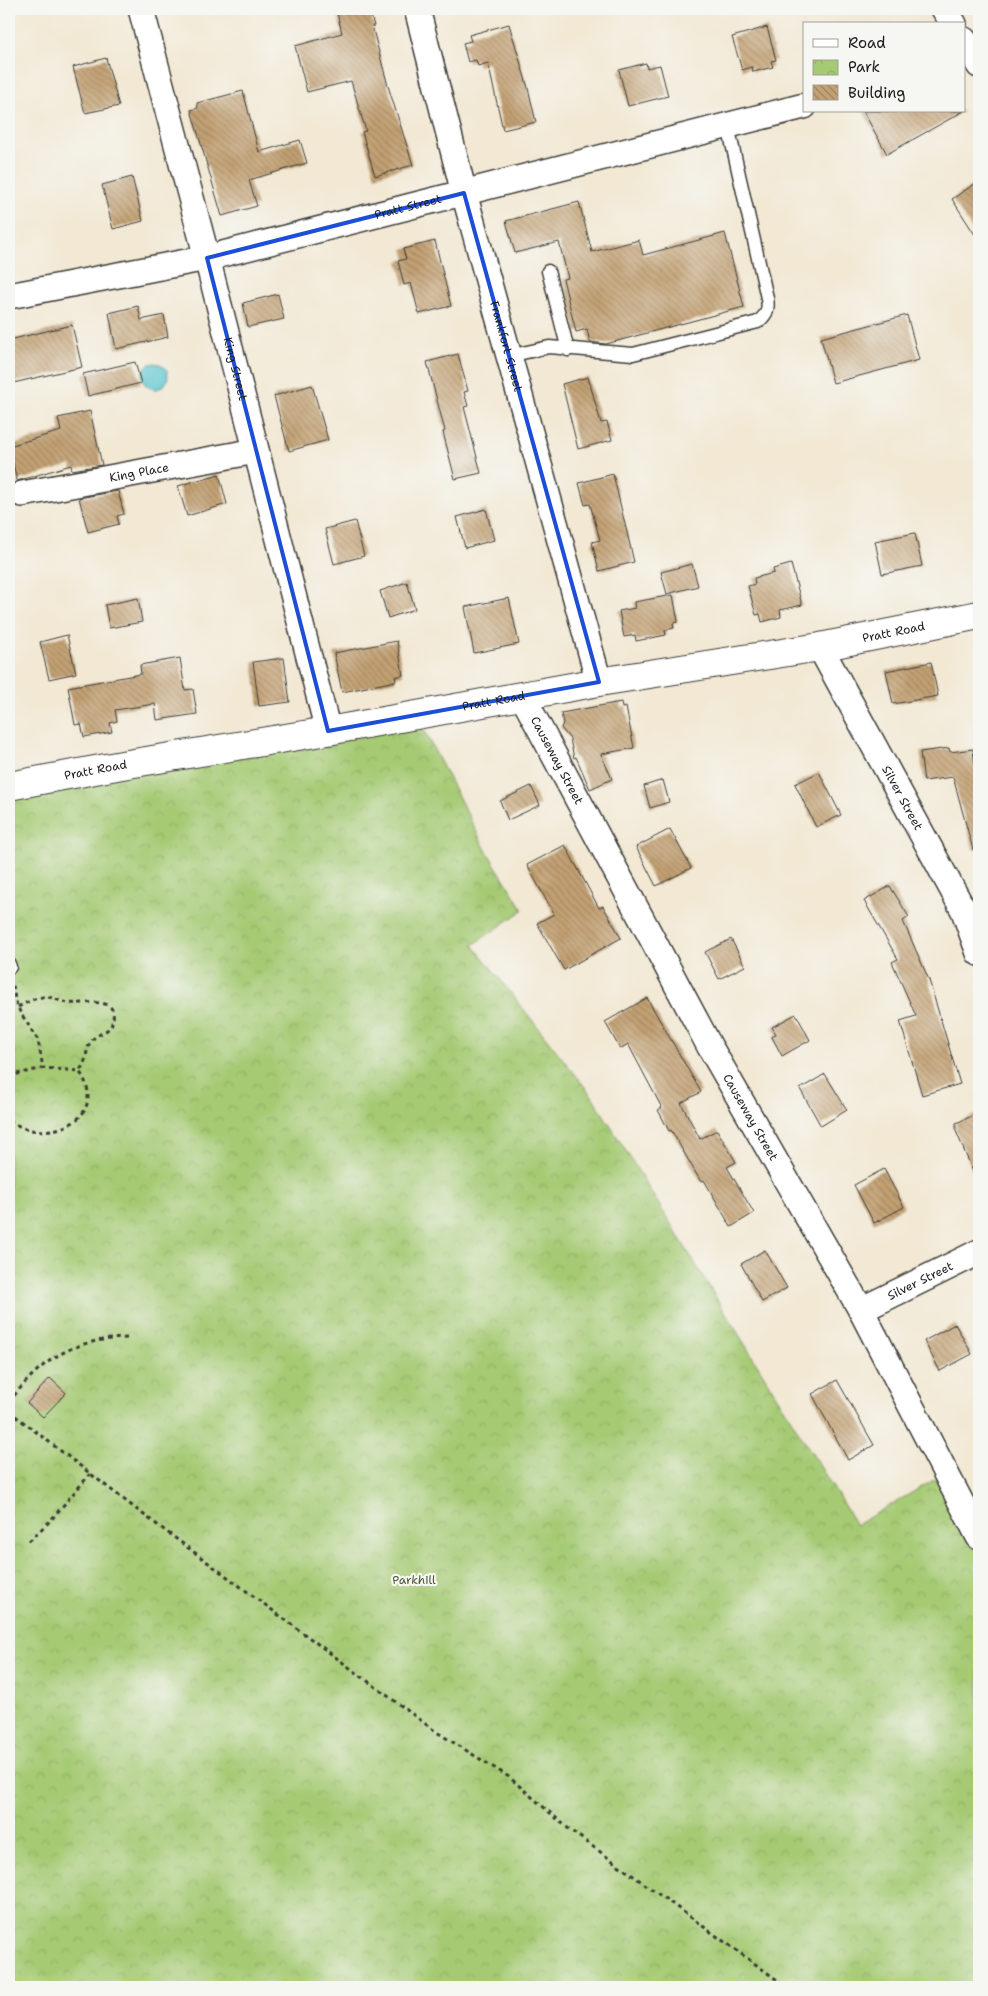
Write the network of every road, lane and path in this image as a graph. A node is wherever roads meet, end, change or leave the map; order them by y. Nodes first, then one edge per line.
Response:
1 (141, 9) edge
2 (417, 9) edge
3 (944, 9) edge
4 (953, 22) edge
5 (979, 34) edge
6 (966, 39) edge
7 (966, 43) edge
8 (979, 65) edge
9 (803, 106) edge
10 (728, 126) junction
11 (464, 193) junction
12 (207, 258) junction
13 (548, 271) dead end
14 (9, 296) edge
15 (568, 350) junction
16 (509, 356) junction
17 (256, 451) junction
18 (22, 494) dead end
19 (979, 616) edge
20 (820, 647) junction
21 (599, 682) junction
22 (522, 697) junction
23 (328, 731) junction
24 (9, 786) edge
25 (979, 953) edge
26 (9, 966) edge
27 (15, 1000) junction
28 (9, 1002) edge
29 (18, 1007) junction
30 (43, 1068) junction
31 (79, 1071) junction
32 (9, 1076) edge
33 (9, 1121) edge
34 (979, 1252) edge
35 (861, 1310) junction
36 (128, 1338) dead end
37 (9, 1402) edge
38 (9, 1411) edge
39 (90, 1474) junction
40 (979, 1537) edge
41 (29, 1541) dead end
42 (787, 1987) edge

1 - 12 street, King Street
2 - 11 street, Frankfort Street
3 - 4 street
5 - 6 lane
7 - 8 street
9 - 10 street, Pratt Street
10 - 11 street, Pratt Street
10 - 15 lane
11 - 12 street, Pratt Street
11 - 16 street, Frankfort Street
12 - 14 street, Pratt Street
12 - 17 street, King Street
13 - 15 lane
15 - 16 lane
16 - 21 street, Frankfort Street
17 - 18 street, King Place
17 - 23 street, King Street
19 - 20 street, Pratt Road
20 - 21 street, Pratt Road
20 - 25 street, Silver Street
21 - 22 street, Pratt Road
22 - 23 street, Pratt Road
22 - 35 street, Causeway Street
23 - 24 street, Pratt Road
26 - 27 path
27 - 28 path
27 - 29 path
29 - 30 path
29 - 31 path
30 - 31 path
30 - 32 path
31 - 33 path
34 - 35 street, Silver Street
35 - 40 street, Causeway Street
36 - 37 path
38 - 39 path
39 - 41 path
39 - 42 path

